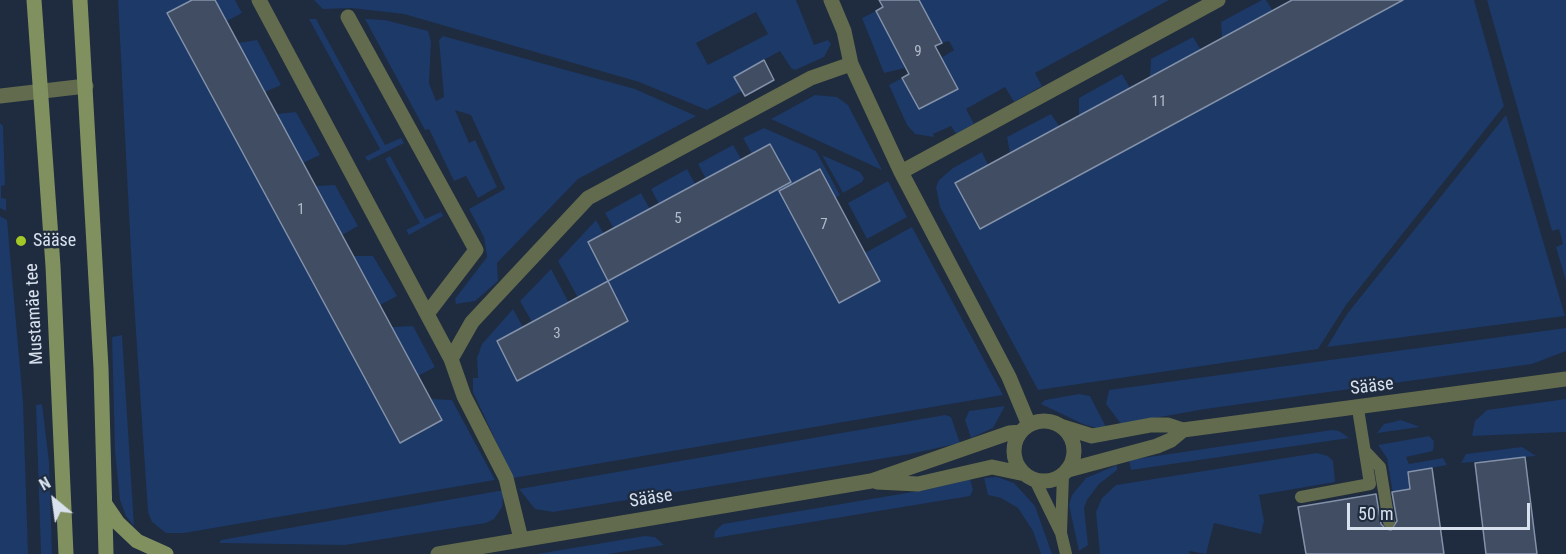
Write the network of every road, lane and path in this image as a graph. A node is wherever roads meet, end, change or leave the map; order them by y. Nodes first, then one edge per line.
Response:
1 (34, 0) edge
2 (80, 0) edge
3 (259, 0) edge
4 (831, 0) edge
5 (1218, 0) edge
6 (348, 17) dead end
7 (851, 64) junction
8 (86, 86) junction
9 (40, 92) junction
10 (0, 96) edge
11 (902, 172) junction
12 (427, 314) junction
13 (451, 359) junction
14 (1566, 380) edge
15 (1358, 409) junction
16 (1025, 428) junction
17 (1064, 428) junction
18 (1183, 430) junction
19 (1365, 450) junction
20 (1065, 472) junction
21 (1030, 477) junction
22 (871, 481) junction
23 (1301, 496) dead end
24 (104, 503) junction
25 (1389, 522) dead end
26 (1061, 533) junction
27 (521, 539) junction
28 (66, 554) edge
29 (106, 554) edge
30 (166, 554) edge
31 (438, 554) edge
32 (1066, 554) edge

1 - 9 main road, Mustamäe tee
2 - 8 main road
3 - 12 street
4 - 7 street
5 - 11 street
6 - 12 street
7 - 11 street
7 - 13 street
8 - 9 street
8 - 24 main road
9 - 10 street
9 - 28 main road, Mustamäe tee
11 - 16 street
12 - 13 street
13 - 27 street
14 - 15 street, Sääse
15 - 18 street, Sääse
15 - 19 lane
16 - 17 street, Sääse
16 - 21 street
16 - 22 street, Sääse
17 - 18 street, Sääse
17 - 20 street
18 - 20 street, Sääse
19 - 23 lane
19 - 25 lane
20 - 21 street, Sääse
20 - 26 lane
21 - 22 street, Sääse
21 - 26 lane
22 - 27 street, Sääse
24 - 29 main road
24 - 30 main road
26 - 32 lane
27 - 31 street, Sääse

